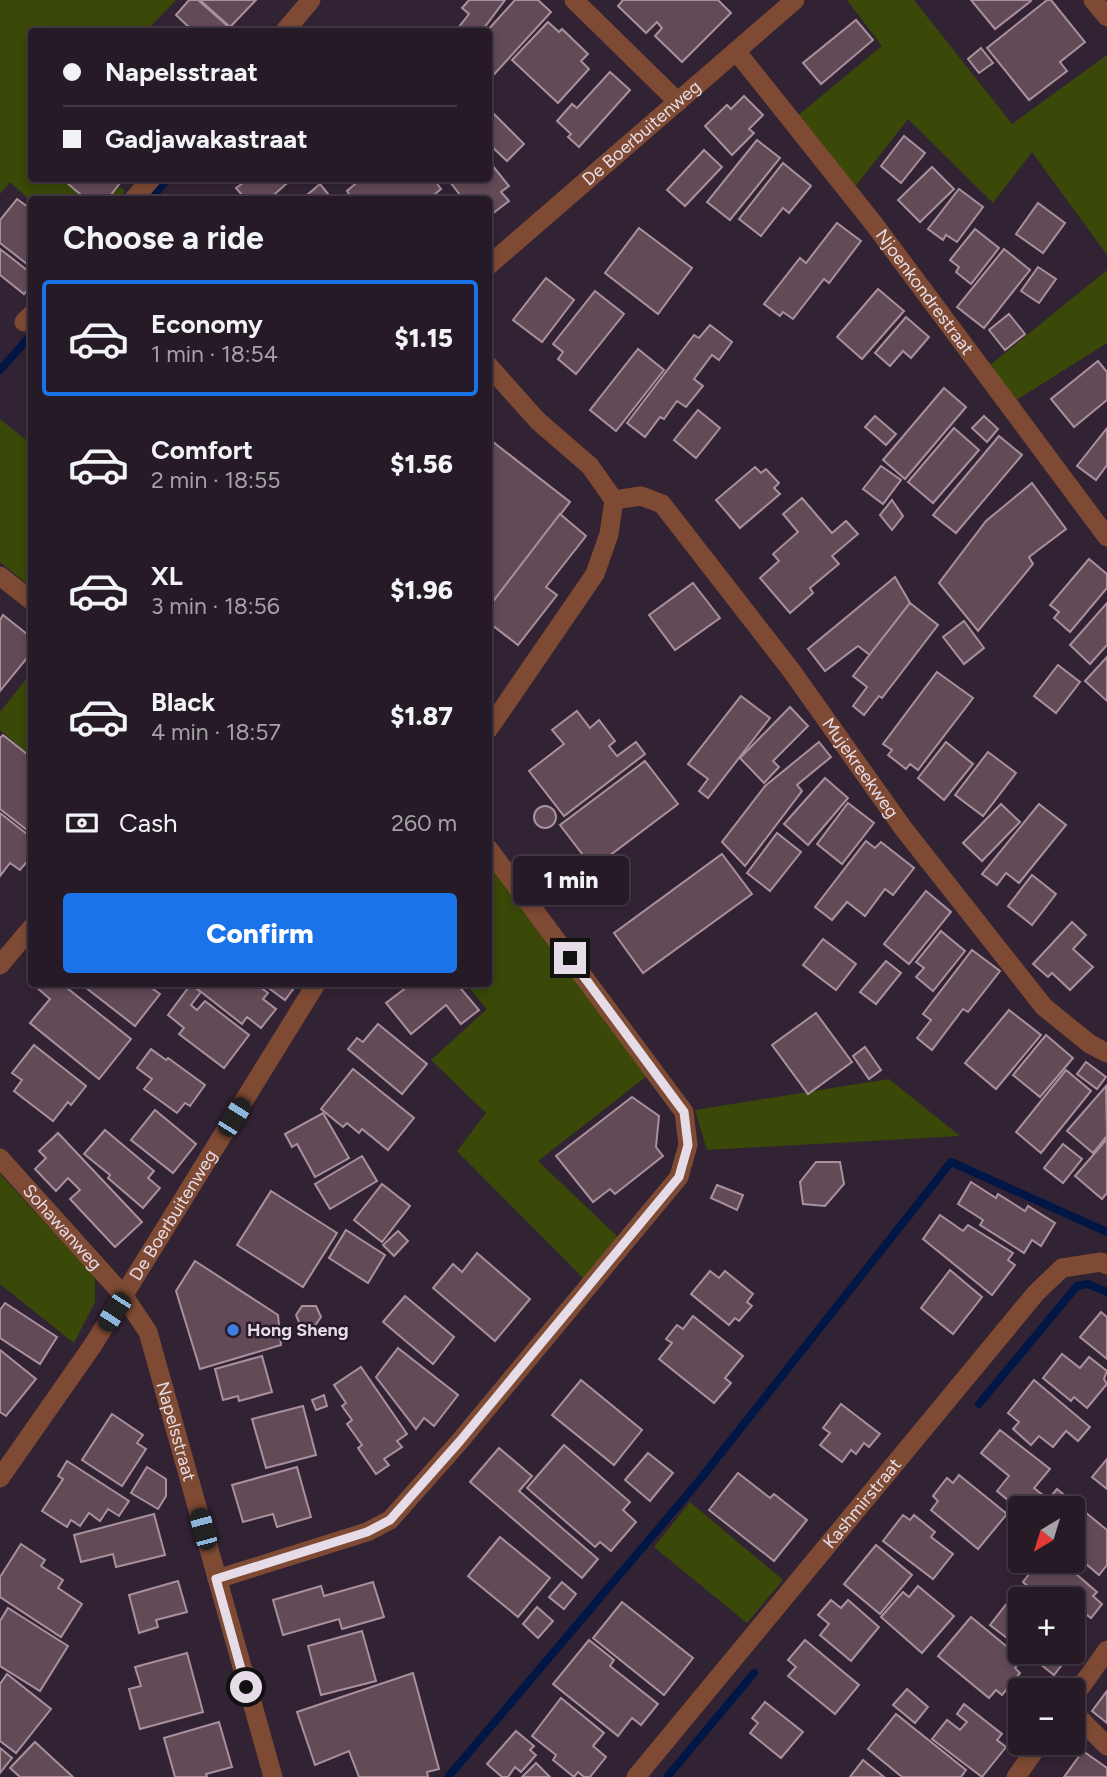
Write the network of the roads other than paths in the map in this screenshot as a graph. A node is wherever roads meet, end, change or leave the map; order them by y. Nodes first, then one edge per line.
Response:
1 (311, 0) edge
2 (574, 0) edge
3 (795, 0) edge
4 (1093, 0) edge
5 (1107, 17) edge
6 (287, 28) edge
7 (736, 51) junction
8 (678, 102) junction
9 (149, 182) edge
10 (137, 196) edge
11 (492, 263) edge
12 (492, 369) edge
13 (614, 500) junction
14 (1107, 537) edge
15 (0, 576) edge
16 (28, 598) edge
17 (492, 724) edge
18 (492, 853) edge
19 (28, 931) edge
20 (0, 965) edge
21 (314, 987) edge
22 (1107, 1053) edge
23 (0, 1158) edge
24 (1107, 1265) edge
25 (124, 1296) junction
26 (0, 1478) edge
27 (216, 1579) junction
28 (1107, 1650) edge
29 (1085, 1681) edge
30 (1085, 1724) edge
31 (1107, 1746) edge
32 (1032, 1755) edge
33 (272, 1777) edge
34 (636, 1777) edge
35 (1016, 1777) edge

1 - 6 street
2 - 8 street
3 - 7 street, De Boerbuitenweg
4 - 5 street
7 - 8 street, De Boerbuitenweg
7 - 14 street, Njoenkondrestraat
8 - 11 street, De Boerbuitenweg
9 - 10 street
12 - 13 street
13 - 17 street
13 - 22 street, Mujekreekweg
15 - 16 street
18 - 27 street
19 - 20 street
21 - 25 street, De Boerbuitenweg
23 - 25 street, Sohawanweg
24 - 34 street, Kashmirstraat
25 - 26 street, De Boerbuitenweg
25 - 27 street, Napelsstraat
27 - 33 street, Napelsstraat
28 - 29 street
30 - 31 street
32 - 35 street

